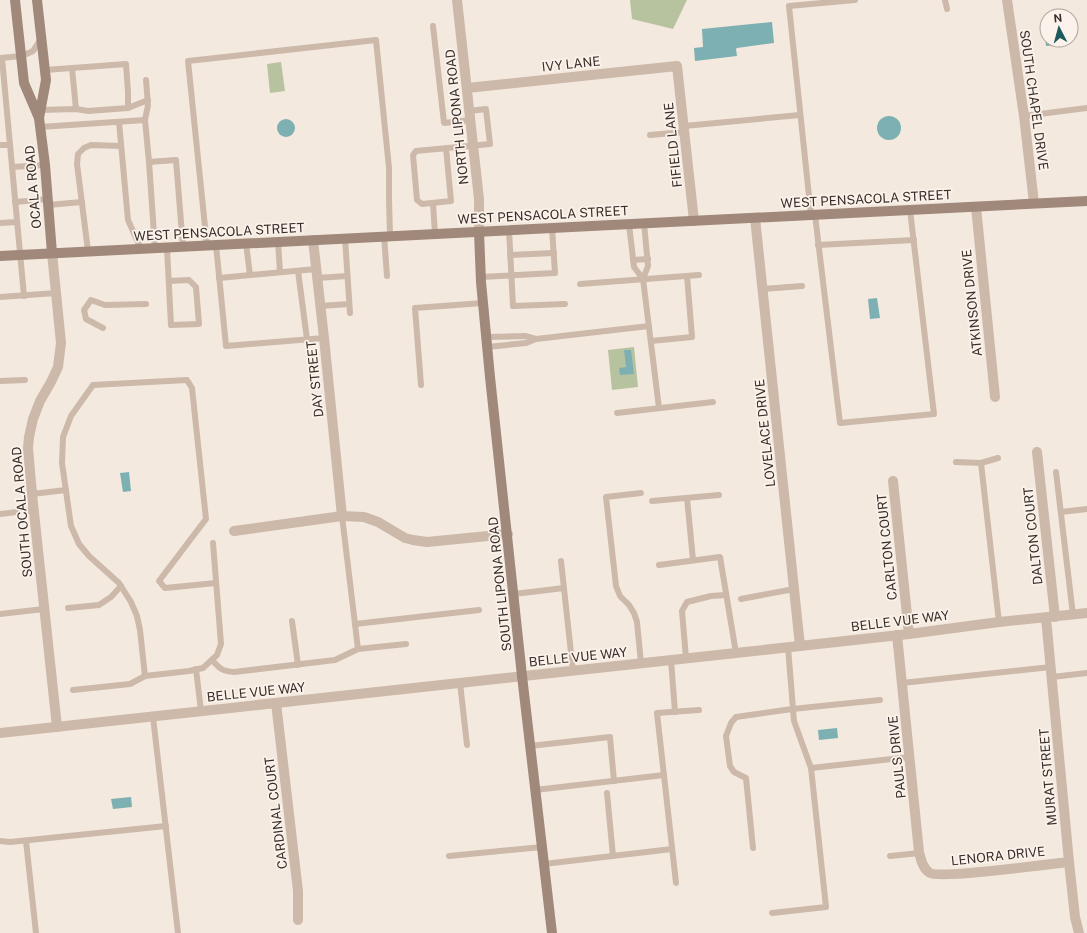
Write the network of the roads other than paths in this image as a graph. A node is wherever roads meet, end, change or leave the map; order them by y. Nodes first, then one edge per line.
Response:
1 (15, 0) edge
2 (37, 0) edge
3 (457, 0) edge
4 (855, 0) edge
5 (945, 0) edge
6 (1007, 0) edge
7 (947, 9) dead end
8 (433, 26) dead end
9 (42, 39) junction
10 (22, 56) junction
11 (1, 58) edge
12 (677, 66) joint
13 (72, 68) junction
14 (45, 70) junction
15 (146, 80) dead end
16 (467, 88) junction
17 (148, 100) junction
18 (128, 108) junction
19 (1087, 108) edge
20 (76, 109) junction
21 (470, 115) junction
22 (800, 115) junction
23 (1024, 116) junction
24 (40, 118) junction
25 (144, 120) junction
26 (119, 122) junction
27 (684, 129) junction
28 (650, 136) dead end
29 (0, 145) edge
30 (10, 145) junction
31 (121, 146) junction
32 (473, 146) junction
33 (446, 148) junction
34 (149, 162) junction
35 (45, 165) junction
36 (12, 167) junction
37 (1087, 201) edge
38 (15, 202) junction
39 (48, 202) junction
40 (82, 202) junction
41 (432, 203) junction
42 (1034, 203) junction
43 (976, 207) junction
44 (910, 210) junction
45 (813, 215) junction
46 (755, 218) junction
47 (694, 221) junction
48 (17, 222) junction
49 (0, 223) edge
50 (629, 224) junction
51 (644, 224) junction
52 (552, 228) junction
53 (509, 230) junction
54 (479, 232) junction
55 (435, 234) junction
56 (387, 236) junction
57 (345, 238) junction
58 (313, 240) junction
59 (914, 240) junction
60 (278, 242) junction
61 (246, 243) junction
62 (818, 245) junction
63 (212, 246) junction
64 (184, 247) junction
65 (155, 248) junction
66 (167, 248) junction
67 (141, 249) junction
68 (88, 252) junction
69 (52, 253) junction
70 (554, 253) junction
71 (20, 255) junction
72 (510, 255) junction
73 (0, 256) edge
74 (633, 260) junction
75 (648, 260) junction
76 (298, 271) junction
77 (280, 272) junction
78 (316, 274) junction
79 (250, 275) junction
80 (511, 275) junction
81 (699, 275) dead end
82 (347, 276) junction
83 (387, 276) dead end
84 (687, 276) junction
85 (481, 277) junction
86 (219, 278) junction
87 (643, 279) junction
88 (169, 281) junction
89 (580, 284) dead end
90 (802, 286) dead end
91 (763, 289) junction
92 (56, 294) junction
93 (24, 296) junction
94 (0, 297) edge
95 (483, 303) junction
96 (146, 304) dead end
97 (349, 304) junction
98 (565, 304) dead end
99 (320, 306) junction
100 (350, 313) dead end
101 (649, 326) junction
102 (103, 328) dead end
103 (514, 336) junction
104 (324, 338) junction
105 (307, 339) junction
106 (536, 339) junction
107 (651, 341) junction
108 (487, 342) junction
109 (515, 345) junction
110 (25, 380) dead end
111 (0, 381) edge
112 (421, 385) dead end
113 (995, 397) dead end
114 (713, 402) dead end
115 (659, 408) junction
116 (617, 413) dead end
117 (1037, 452) dead end
118 (998, 458) dead end
119 (956, 462) dead end
120 (981, 463) junction
121 (1056, 472) dead end
122 (893, 481) dead end
123 (66, 490) junction
124 (641, 493) dead end
125 (32, 494) junction
126 (719, 495) dead end
127 (687, 498) junction
128 (652, 501) dead end
129 (1087, 509) edge
130 (34, 510) junction
131 (1061, 512) junction
132 (0, 514) edge
133 (342, 516) junction
134 (234, 531) dead end
135 (508, 534) junction
136 (213, 543) dead end
137 (693, 560) junction
138 (561, 561) dead end
139 (659, 565) dead end
140 (216, 583) junction
141 (121, 586) junction
142 (564, 588) junction
143 (794, 589) junction
144 (514, 594) junction
145 (726, 595) junction
146 (741, 599) dead end
147 (68, 608) dead end
148 (44, 609) junction
149 (479, 610) dead end
150 (0, 614) edge
151 (1087, 614) edge
152 (1073, 615) junction
153 (1051, 617) junction
154 (292, 621) dead end
155 (999, 622) junction
156 (355, 624) junction
157 (909, 634) junction
158 (897, 635) junction
159 (406, 644) dead end
160 (800, 646) junction
161 (788, 647) junction
162 (358, 649) junction
163 (736, 653) junction
164 (686, 658) junction
165 (212, 660) junction
166 (671, 660) junction
167 (641, 663) junction
168 (298, 665) junction
169 (196, 669) junction
170 (573, 671) junction
171 (1051, 672) junction
172 (1087, 673) edge
173 (145, 676) junction
174 (522, 676) junction
175 (460, 683) junction
176 (902, 683) junction
177 (73, 690) dead end
178 (880, 700) dead end
179 (276, 703) junction
180 (792, 709) junction
181 (699, 710) dead end
182 (201, 711) junction
183 (675, 712) junction
184 (153, 716) junction
185 (57, 727) junction
186 (0, 733) edge
187 (467, 745) dead end
188 (530, 746) junction
189 (910, 757) junction
190 (811, 768) junction
191 (664, 776) junction
192 (614, 781) junction
193 (535, 790) junction
194 (607, 793) dead end
195 (166, 826) junction
196 (26, 840) junction
197 (0, 841) edge
198 (542, 847) junction
199 (753, 848) dead end
200 (672, 849) junction
201 (920, 853) junction
202 (449, 856) dead end
203 (613, 856) junction
204 (890, 856) dead end
205 (1069, 862) junction
206 (544, 864) junction
207 (929, 873) joint
208 (676, 883) dead end
209 (772, 913) dead end
210 (298, 920) dead end
211 (36, 933) edge
212 (178, 933) edge
213 (552, 933) edge
214 (1079, 933) edge

1 - 10 main road, OCALA ROAD
2 - 9 main road, OCALA ROAD
3 - 16 street, NORTH LIPONA ROAD
4 - 22 lane
5 - 7 lane
6 - 23 street, SOUTH CHAPEL DRIVE
8 - 21 lane
9 - 10 lane
9 - 14 main road, OCALA ROAD
10 - 11 lane
10 - 24 main road, OCALA ROAD
11 - 30 lane
12 - 16 street, IVY LANE
12 - 27 street, FIFIELD LANE
13 - 14 lane
13 - 18 lane
13 - 20 lane
14 - 24 main road, OCALA ROAD
15 - 17 lane
16 - 21 street, NORTH LIPONA ROAD
17 - 18 lane
17 - 25 lane
18 - 20 lane
19 - 23 lane
20 - 24 lane
21 - 32 street, NORTH LIPONA ROAD
21 - 32 lane
22 - 27 lane
22 - 45 lane
23 - 42 street, SOUTH CHAPEL DRIVE
24 - 26 lane
24 - 35 main road, OCALA ROAD
25 - 26 lane
25 - 34 lane
26 - 31 lane
27 - 28 lane
27 - 47 street, FIFIELD LANE
29 - 30 lane
30 - 36 lane
31 - 40 lane
31 - 67 lane
32 - 33 lane
32 - 54 street, NORTH LIPONA ROAD
33 - 41 lane
33 - 41 lane
34 - 64 lane
34 - 65 lane
35 - 36 lane
35 - 39 main road, OCALA ROAD
36 - 38 lane
37 - 42 main road, WEST PENSACOLA STREET
38 - 39 lane
38 - 48 lane
39 - 40 lane
39 - 69 main road, OCALA ROAD
40 - 68 lane
41 - 55 lane
42 - 43 main road, WEST PENSACOLA STREET
43 - 44 main road, WEST PENSACOLA STREET
43 - 113 street, ATKINSON DRIVE
44 - 45 main road, WEST PENSACOLA STREET
44 - 59 lane
45 - 46 main road, WEST PENSACOLA STREET
45 - 62 lane
46 - 47 main road, WEST PENSACOLA STREET
46 - 91 street, LOVELACE DRIVE
47 - 51 main road, WEST PENSACOLA STREET
48 - 49 lane
48 - 71 lane
50 - 51 main road, WEST PENSACOLA STREET
50 - 52 main road, WEST PENSACOLA STREET
50 - 74 lane
51 - 75 lane
52 - 53 main road, WEST PENSACOLA STREET
52 - 70 lane
53 - 54 main road, WEST PENSACOLA STREET
53 - 72 lane
54 - 55 main road, WEST PENSACOLA STREET
54 - 85 main road, SOUTH LIPONA ROAD
55 - 56 main road, WEST PENSACOLA STREET
56 - 57 main road, WEST PENSACOLA STREET
56 - 63 lane
56 - 83 lane
57 - 58 main road, WEST PENSACOLA STREET
57 - 82 lane
58 - 60 main road, WEST PENSACOLA STREET
58 - 78 street, DAY STREET
59 - 62 lane
59 - 62 lane
60 - 61 main road, WEST PENSACOLA STREET
60 - 77 lane
61 - 63 main road, WEST PENSACOLA STREET
61 - 79 lane
63 - 64 main road, WEST PENSACOLA STREET
63 - 86 lane
64 - 66 main road, WEST PENSACOLA STREET
65 - 66 main road, WEST PENSACOLA STREET
65 - 67 main road, WEST PENSACOLA STREET
66 - 88 lane
67 - 68 main road, WEST PENSACOLA STREET
68 - 69 main road, WEST PENSACOLA STREET
69 - 71 main road, WEST PENSACOLA STREET
69 - 92 street, SOUTH OCALA ROAD
70 - 72 lane
70 - 80 lane
71 - 73 main road, WEST PENSACOLA STREET
71 - 93 lane
72 - 80 lane
74 - 75 lane
74 - 87 lane
75 - 87 lane
76 - 77 lane
76 - 78 lane
76 - 105 lane
77 - 79 lane
78 - 82 lane
78 - 99 street, DAY STREET
79 - 86 lane
80 - 85 lane
80 - 98 lane
81 - 84 lane
82 - 97 lane
84 - 87 lane
84 - 107 lane
85 - 95 main road, SOUTH LIPONA ROAD
86 - 105 lane
87 - 89 lane
87 - 101 lane
88 - 88 lane
90 - 91 lane
91 - 143 street, LOVELACE DRIVE
92 - 93 lane
92 - 125 street, SOUTH OCALA ROAD
93 - 94 lane
95 - 108 main road, SOUTH LIPONA ROAD
95 - 112 lane
96 - 102 lane
97 - 99 lane
97 - 100 lane
99 - 104 street, DAY STREET
101 - 106 lane
101 - 107 lane
103 - 106 lane
103 - 108 lane
103 - 109 lane
104 - 105 lane
104 - 133 street, DAY STREET
106 - 109 lane
107 - 115 lane
108 - 109 lane
108 - 135 main road, SOUTH LIPONA ROAD
110 - 111 lane
114 - 115 lane
115 - 116 lane
117 - 153 street, DALTON COURT
118 - 120 lane
119 - 120 lane
120 - 155 lane
121 - 131 lane
122 - 157 street, CARLTON COURT
123 - 125 lane
123 - 140 lane
123 - 141 lane
124 - 167 lane
125 - 130 street, SOUTH OCALA ROAD
126 - 127 lane
127 - 128 lane
127 - 137 lane
129 - 131 lane
130 - 132 lane
130 - 148 street, SOUTH OCALA ROAD
131 - 152 lane
133 - 134 street
133 - 135 street
133 - 156 lane
135 - 144 main road, SOUTH LIPONA ROAD
136 - 140 lane
137 - 139 lane
137 - 145 lane
138 - 142 lane
140 - 165 lane
141 - 147 lane
141 - 173 lane
142 - 144 lane
142 - 170 lane
143 - 146 lane
143 - 160 street, LOVELACE DRIVE
144 - 174 main road, SOUTH LIPONA ROAD
145 - 163 lane
145 - 164 lane
148 - 150 lane
148 - 185 street, SOUTH OCALA ROAD
149 - 156 lane
151 - 152 street, BELLE VUE WAY
152 - 153 street, BELLE VUE WAY
153 - 155 street, BELLE VUE WAY
153 - 171 street, MURAT STREET
154 - 168 lane
155 - 157 street, BELLE VUE WAY
156 - 162 lane
157 - 158 street, BELLE VUE WAY
158 - 160 street, BELLE VUE WAY
158 - 176 street, PAULS DRIVE
159 - 162 lane
160 - 161 street, BELLE VUE WAY
161 - 163 street, BELLE VUE WAY
161 - 180 lane
162 - 168 lane
163 - 164 street, BELLE VUE WAY
164 - 166 street, BELLE VUE WAY
165 - 168 lane
165 - 169 lane
166 - 167 street, BELLE VUE WAY
166 - 183 lane
167 - 170 street, BELLE VUE WAY
169 - 173 lane
169 - 182 lane
170 - 174 street, BELLE VUE WAY
171 - 172 lane
171 - 176 lane
171 - 205 street, MURAT STREET
173 - 177 lane
174 - 175 street, BELLE VUE WAY
174 - 188 main road, SOUTH LIPONA ROAD
175 - 179 street, BELLE VUE WAY
175 - 187 lane
176 - 189 street, PAULS DRIVE
178 - 180 lane
179 - 182 street, BELLE VUE WAY
179 - 210 street, CARDINAL COURT
180 - 190 lane
180 - 199 lane
181 - 183 lane
182 - 184 street, BELLE VUE WAY
183 - 191 lane
184 - 185 street, BELLE VUE WAY
184 - 195 lane
185 - 186 street, BELLE VUE WAY
188 - 192 lane
188 - 193 main road, SOUTH LIPONA ROAD
189 - 190 lane
189 - 201 street, PAULS DRIVE
190 - 209 lane
191 - 192 lane
191 - 200 lane
192 - 193 lane
193 - 198 main road, SOUTH LIPONA ROAD
194 - 203 lane
195 - 196 lane
195 - 212 lane
196 - 197 lane
196 - 211 lane
198 - 202 lane
198 - 206 main road, SOUTH LIPONA ROAD
200 - 203 lane
200 - 208 lane
201 - 204 lane
201 - 207 street, PAULS DRIVE
203 - 206 lane
205 - 207 street, LENORA DRIVE
205 - 214 street, MURAT STREET
206 - 213 main road, SOUTH LIPONA ROAD

